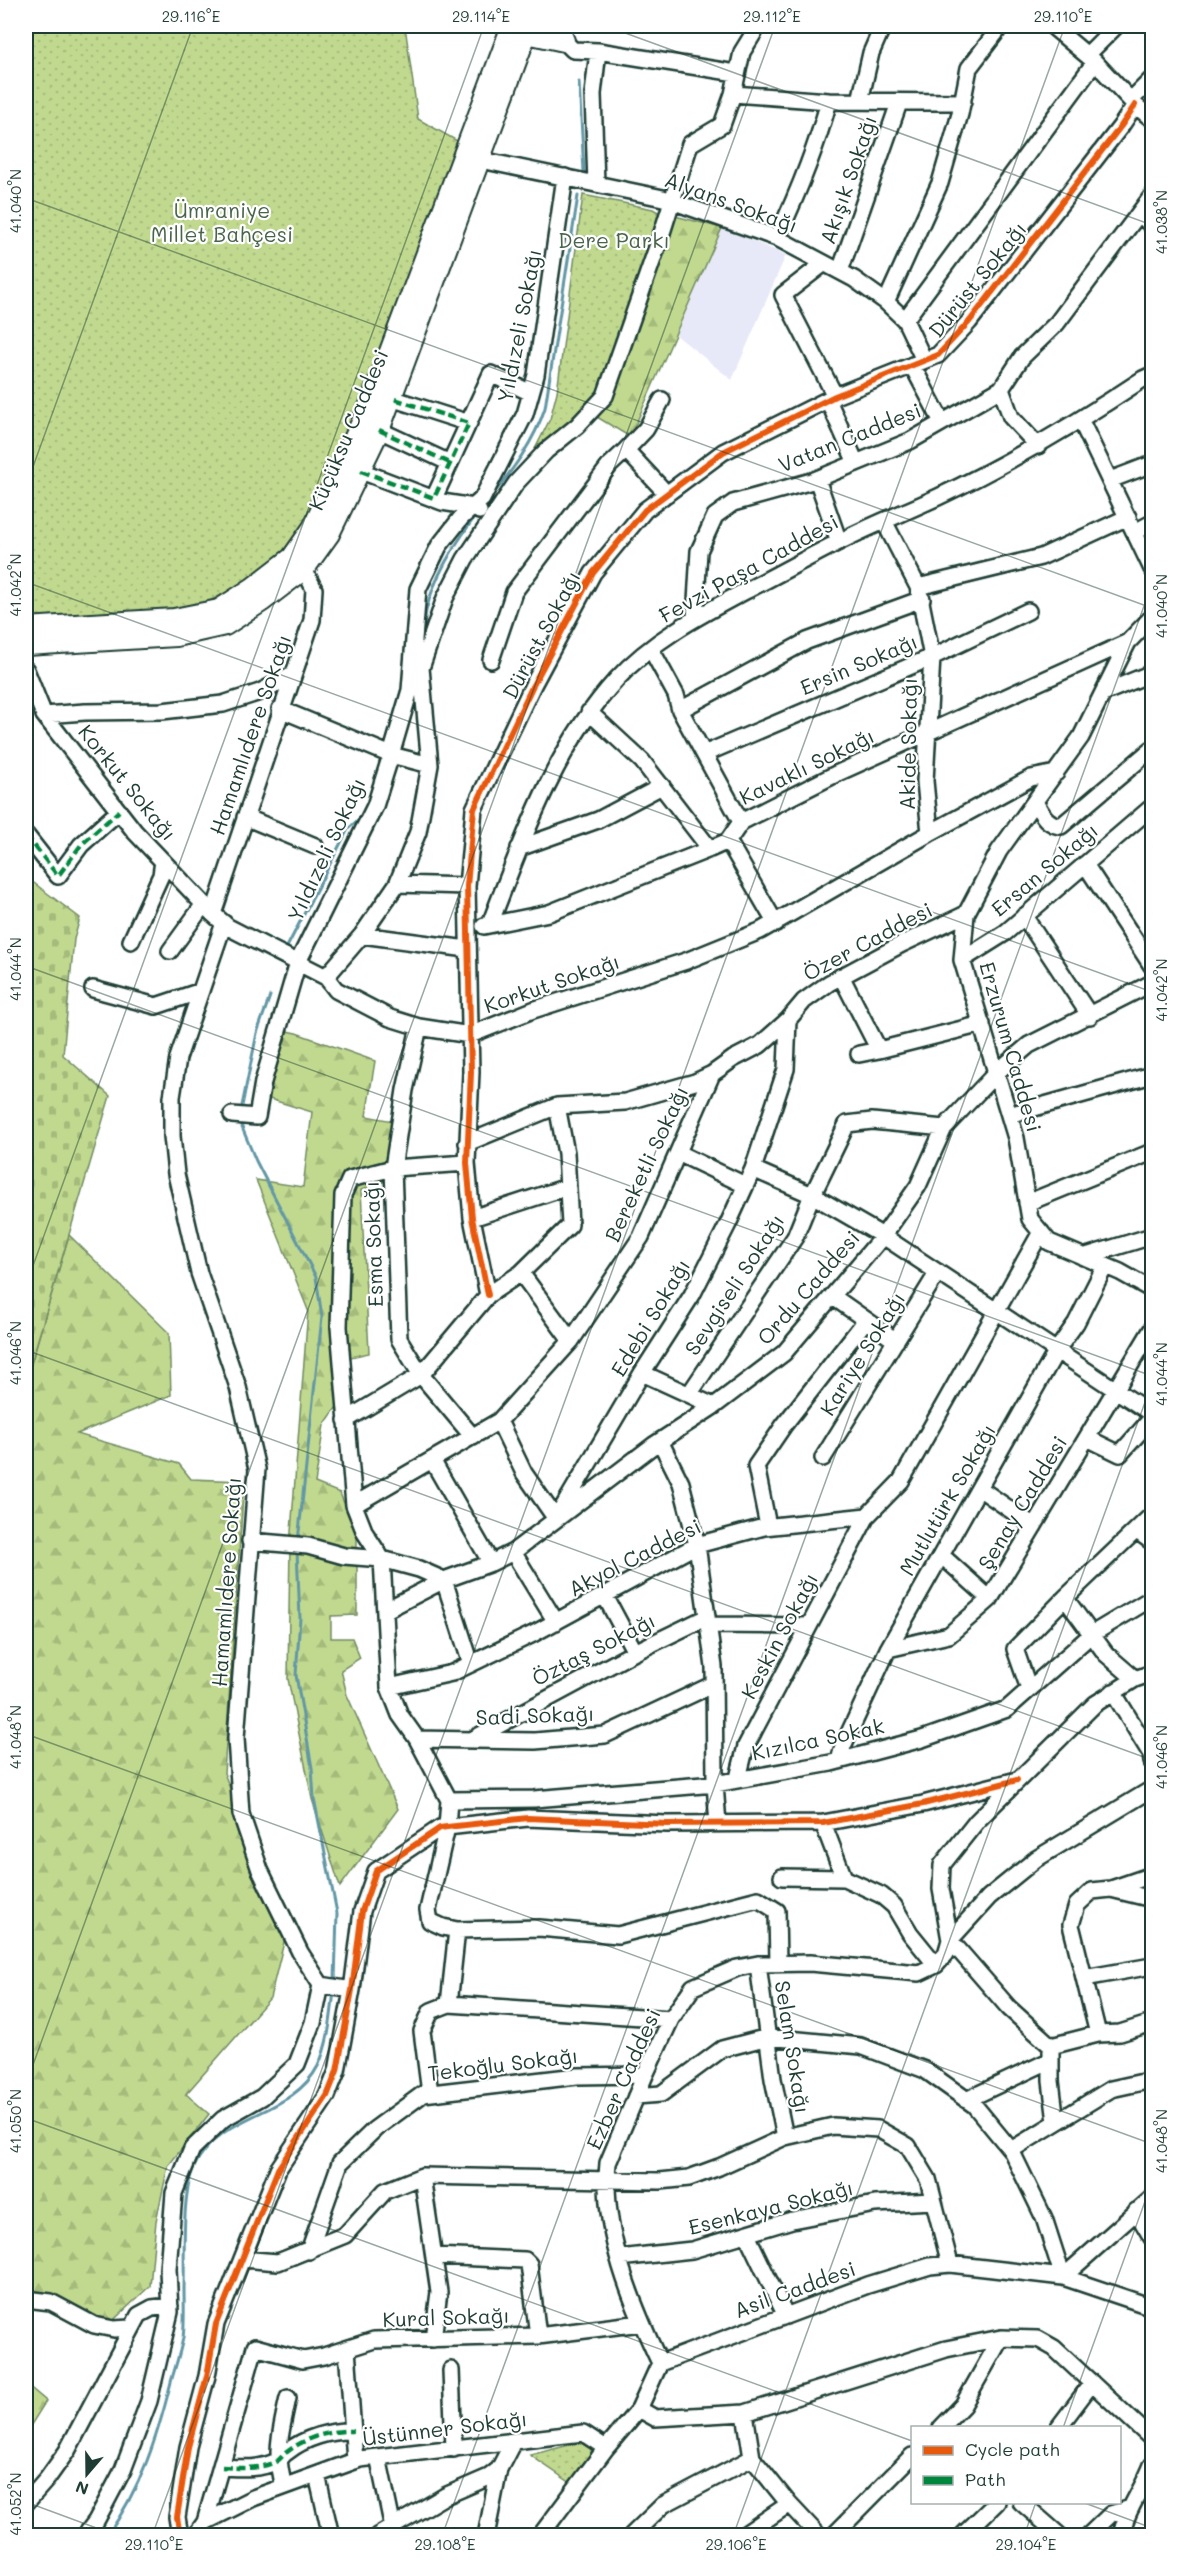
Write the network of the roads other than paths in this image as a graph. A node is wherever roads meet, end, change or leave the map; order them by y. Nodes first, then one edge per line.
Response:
1 (758, 26) edge
2 (1001, 26) edge
3 (1052, 26) edge
4 (1116, 26) edge
5 (883, 27) edge
6 (523, 28) edge
7 (561, 33) edge
8 (598, 51) junction
9 (1091, 58) junction
10 (736, 73) junction
11 (1152, 79) edge
12 (733, 94) junction
13 (829, 101) junction
14 (860, 101) junction
15 (963, 102) junction
16 (898, 103) junction
17 (1133, 103) junction
18 (1152, 119) edge
19 (473, 157) junction
20 (565, 177) junction
21 (596, 184) junction
22 (1152, 196) edge
23 (673, 201) junction
24 (1140, 214) junction
25 (1152, 226) edge
26 (777, 238) junction
27 (823, 264) junction
28 (840, 271) junction
29 (886, 302) junction
30 (905, 320) junction
31 (918, 363) junction
32 (1152, 375) edge
33 (1000, 389) junction
34 (531, 393) junction
35 (391, 398) junction
36 (832, 398) junction
37 (662, 400) dead end
38 (1081, 420) junction
39 (942, 422) junction
40 (468, 423) junction
41 (379, 430) junction
42 (1038, 446) junction
43 (626, 450) junction
44 (450, 463) junction
45 (856, 463) junction
46 (1152, 465) edge
47 (361, 471) junction
48 (817, 479) junction
49 (1110, 480) junction
50 (667, 494) junction
51 (434, 498) junction
52 (474, 507) junction
53 (1128, 517) junction
54 (491, 521) junction
55 (884, 521) junction
56 (1152, 523) edge
57 (1135, 532) junction
58 (839, 542) junction
59 (304, 569) junction
60 (1152, 569) edge
61 (920, 593) junction
62 (1028, 611) dead end
63 (1152, 617) edge
64 (695, 618) junction
65 (26, 628) edge
66 (1128, 642) junction
67 (26, 645) edge
68 (651, 648) junction
69 (932, 657) junction
70 (491, 660) dead end
71 (26, 670) edge
72 (1152, 673) edge
73 (293, 675) junction
74 (1103, 693) junction
75 (280, 709) junction
76 (680, 710) junction
77 (589, 712) junction
78 (44, 715) junction
79 (927, 733) junction
80 (1152, 749) edge
81 (704, 754) junction
82 (391, 755) junction
83 (430, 765) junction
84 (1056, 772) junction
85 (662, 786) junction
86 (1035, 802) junction
87 (1152, 807) edge
88 (119, 811) junction
89 (245, 817) junction
90 (741, 822) junction
91 (930, 833) junction
92 (26, 835) edge
93 (728, 841) junction
94 (315, 846) dead end
95 (519, 848) junction
96 (710, 849) junction
97 (163, 861) junction
98 (1085, 864) junction
99 (397, 884) junction
100 (467, 886) junction
101 (214, 914) junction
102 (966, 914) junction
103 (1024, 916) junction
104 (490, 924) junction
105 (776, 924) junction
106 (469, 929) junction
107 (362, 935) junction
108 (131, 941) dead end
109 (467, 949) junction
110 (170, 951) dead end
111 (962, 960) junction
112 (298, 962) junction
113 (1152, 966) edge
114 (841, 976) junction
115 (326, 977) junction
116 (1152, 983) edge
117 (93, 989) dead end
118 (201, 991) junction
119 (1090, 1016) junction
120 (788, 1020) junction
121 (982, 1024) junction
122 (419, 1027) junction
123 (470, 1035) junction
124 (879, 1050) junction
125 (859, 1054) dead end
126 (997, 1072) junction
127 (712, 1074) junction
128 (1152, 1075) edge
129 (557, 1106) junction
130 (232, 1115) dead end
131 (1009, 1115) junction
132 (944, 1128) junction
133 (467, 1143) junction
134 (1152, 1152) edge
135 (678, 1153) junction
136 (467, 1163) junction
137 (393, 1168) junction
138 (753, 1169) junction
139 (745, 1185) junction
140 (567, 1187) junction
141 (812, 1195) junction
142 (1027, 1203) junction
143 (472, 1218) junction
144 (1041, 1232) junction
145 (883, 1236) junction
146 (1152, 1236) edge
147 (1083, 1257) junction
148 (1105, 1266) junction
149 (938, 1272) junction
150 (521, 1273) junction
151 (1152, 1290) edge
152 (488, 1295) junction
153 (832, 1296) junction
154 (997, 1311) junction
155 (866, 1320) junction
156 (1152, 1329) edge
157 (571, 1341) junction
158 (896, 1341) junction
159 (1057, 1350) junction
160 (642, 1373) junction
161 (421, 1375) junction
162 (1116, 1389) junction
163 (690, 1393) junction
164 (714, 1406) junction
165 (1152, 1414) edge
166 (1152, 1418) edge
167 (346, 1420) junction
168 (499, 1421) junction
169 (473, 1437) junction
170 (1087, 1438) junction
171 (660, 1441) junction
172 (823, 1458) dead end
173 (432, 1460) junction
174 (979, 1488) junction
175 (354, 1506) junction
176 (1152, 1515) edge
177 (867, 1516) junction
178 (556, 1519) junction
179 (768, 1526) junction
180 (1034, 1526) junction
181 (1137, 1532) junction
182 (250, 1541) junction
183 (1152, 1542) edge
184 (697, 1545) junction
185 (513, 1552) junction
186 (941, 1556) junction
187 (382, 1559) junction
188 (490, 1563) junction
189 (444, 1580) junction
190 (605, 1596) junction
191 (1065, 1598) junction
192 (1152, 1598) edge
193 (990, 1599) junction
194 (386, 1610) junction
195 (708, 1621) junction
196 (556, 1622) junction
197 (809, 1626) junction
198 (1092, 1634) junction
199 (888, 1649) junction
200 (635, 1652) junction
201 (471, 1664) junction
202 (1152, 1673) edge
203 (1135, 1679) junction
204 (714, 1684) junction
205 (389, 1687) junction
206 (1029, 1689) junction
207 (1113, 1692) junction
208 (417, 1739) junction
209 (470, 1740) junction
210 (839, 1761) junction
211 (1152, 1762) edge
212 (738, 1778) junction
213 (1017, 1780) junction
214 (715, 1784) junction
215 (1152, 1789) edge
216 (449, 1800) junction
217 (823, 1823) junction
218 (718, 1824) junction
219 (447, 1827) junction
220 (1152, 1875) edge
221 (782, 1876) dead end
222 (844, 1878) junction
223 (1112, 1889) junction
224 (1152, 1899) edge
225 (457, 1930) junction
226 (951, 1940) junction
227 (778, 1963) junction
228 (758, 1964) junction
229 (936, 1965) junction
230 (1152, 1966) edge
231 (1084, 1978) junction
232 (335, 1987) junction
233 (449, 2004) junction
234 (671, 2019) junction
235 (1152, 2023) edge
236 (1098, 2034) junction
237 (768, 2037) junction
238 (1051, 2053) junction
239 (645, 2075) junction
240 (1152, 2080) edge
241 (430, 2093) junction
242 (636, 2096) junction
243 (966, 2100) junction
244 (1056, 2122) junction
245 (785, 2136) junction
246 (1011, 2150) junction
247 (422, 2176) junction
248 (607, 2179) junction
249 (1152, 2198) edge
250 (933, 2201) junction
251 (1136, 2211) junction
252 (747, 2235) junction
253 (1152, 2238) edge
254 (309, 2251) junction
255 (434, 2256) junction
256 (619, 2258) junction
257 (242, 2259) junction
258 (950, 2264) junction
259 (1063, 2277) junction
260 (26, 2299) edge
261 (170, 2306) junction
262 (1152, 2307) edge
263 (786, 2316) junction
264 (641, 2323) junction
265 (130, 2328) junction
266 (538, 2336) junction
267 (1001, 2338) junction
268 (434, 2339) junction
269 (347, 2349) junction
270 (660, 2363) junction
271 (451, 2370) dead end
272 (1092, 2383) junction
273 (288, 2398) dead end
274 (639, 2409) junction
275 (745, 2413) junction
276 (942, 2426) edge
277 (1059, 2426) edge
278 (353, 2431) junction
279 (1152, 2439) edge
280 (513, 2442) junction
281 (606, 2448) junction
282 (454, 2449) junction
283 (378, 2457) junction
284 (911, 2457) edge
285 (752, 2458) junction
286 (278, 2461) junction
287 (355, 2461) junction
288 (1152, 2465) edge
289 (222, 2467) junction
290 (499, 2469) junction
291 (316, 2475) junction
292 (284, 2487) junction
293 (26, 2503) edge
294 (789, 2504) junction
295 (995, 2504) edge
296 (1023, 2504) edge
297 (1131, 2508) junction
298 (206, 2522) junction
299 (393, 2531) edge
300 (85, 2535) edge
301 (180, 2535) edge
302 (195, 2535) edge
303 (331, 2535) edge
304 (377, 2535) edge
305 (486, 2535) edge
306 (540, 2535) edge
307 (631, 2535) edge
308 (742, 2535) edge
309 (819, 2535) edge
310 (833, 2535) edge
311 (962, 2535) edge
312 (1060, 2535) edge
313 (1088, 2535) edge
314 (1121, 2535) edge

1 - 10 street
2 - 15 street
3 - 9 street
4 - 9 street
5 - 14 street
6 - 7 main road
6 - 19 main road, Küçüksu Caddesi
7 - 8 street
8 - 10 street
8 - 21 street
9 - 17 street
9 - 30 street
10 - 12 street
11 - 17 street, Dürüst Sokağı
12 - 13 street
12 - 23 street
13 - 14 street
13 - 26 street
14 - 16 street
15 - 16 street
15 - 29 street
16 - 28 street, Akışık Sokağı
17 - 18 street
17 - 31 street, Dürüst Sokağı
19 - 20 street, Alyans Sokağı
19 - 35 main road, Küçüksu Caddesi
19 - 65 main road, Küçüksu Caddesi
20 - 21 street, Alyans Sokağı
20 - 34 street, Yıldızeli Sokağı
21 - 23 street, Alyans Sokağı
22 - 24 street, Vatan Caddesi
23 - 26 street, Alyans Sokağı
23 - 54 street
24 - 25 street
24 - 33 street, Vatan Caddesi
26 - 27 street, Alyans Sokağı
27 - 28 street, Alyans Sokağı
27 - 36 street
28 - 29 street, Alyans Sokağı
29 - 30 street, Alyans Sokağı
30 - 31 street, Alyans Sokağı
31 - 36 street, Dürüst Sokağı
31 - 39 street, Alyans Sokağı
32 - 38 street, Fevzi Paşa Caddesi
33 - 39 street, Vatan Caddesi
33 - 42 street
34 - 40 street
34 - 52 street, Yıldızeli Sokağı
35 - 40 street
35 - 41 main road, Küçüksu Caddesi
36 - 45 street
36 - 50 street, Dürüst Sokağı
37 - 43 street
38 - 42 street, Fevzi Paşa Caddesi
38 - 49 street
39 - 45 street, Vatan Caddesi
40 - 44 street
41 - 44 street
41 - 47 main road, Küçüksu Caddesi
42 - 55 street, Fevzi Paşa Caddesi
43 - 50 street
43 - 70 street
44 - 51 street
45 - 48 street, Vatan Caddesi
46 - 49 street
47 - 51 street
47 - 59 main road, Küçüksu Caddesi
48 - 58 street
48 - 64 street, Vatan Caddesi
49 - 53 street
50 - 100 street, Dürüst Sokağı
51 - 52 street
52 - 54 street
52 - 82 street, Yıldızeli Sokağı
53 - 57 street
53 - 61 street
54 - 83 street
55 - 58 street, Fevzi Paşa Caddesi
55 - 61 street, Akide Sokağı
56 - 57 street
57 - 60 street
58 - 64 street, Fevzi Paşa Caddesi
59 - 67 main road, Küçüksu Caddesi
59 - 73 street, Hamamlıdere Sokağı
61 - 69 street, Akide Sokağı
61 - 76 street
62 - 69 street, Ersin Sokağı
63 - 66 street, Erzurum Caddesi
64 - 68 street, Fevzi Paşa Caddesi
66 - 74 street, Erzurum Caddesi
66 - 79 street, Kavaklı Sokağı
68 - 76 street
68 - 77 street, Fevzi Paşa Caddesi
69 - 79 street, Akide Sokağı
69 - 81 street, Ersin Sokağı
71 - 78 street, Korkut Sokağı
72 - 74 street
73 - 75 street, Hamamlıdere Sokağı
73 - 78 street
74 - 84 street, Erzurum Caddesi
75 - 82 street
75 - 89 street, Hamamlıdere Sokağı
76 - 81 street
77 - 85 street
77 - 95 street, Fevzi Paşa Caddesi
78 - 88 street, Korkut Sokağı
79 - 90 street, Kavaklı Sokağı
79 - 91 street, Akide Sokağı
80 - 86 street
81 - 90 street
82 - 83 street
82 - 112 street, Yıldızeli Sokağı
83 - 99 street
84 - 86 street, Erzurum Caddesi
84 - 91 street, Korkut Sokağı
85 - 95 street
85 - 96 street
86 - 102 street, Erzurum Caddesi
87 - 98 street, Ersan Sokağı
88 - 92 street
88 - 97 street, Korkut Sokağı
89 - 94 street
89 - 101 street, Hamamlıdere Sokağı
90 - 93 street, Kavaklı Sokağı
91 - 105 street, Korkut Sokağı
93 - 96 street
93 - 105 street
95 - 104 street, Fevzi Paşa Caddesi
96 - 104 street
97 - 101 street, Korkut Sokağı
97 - 108 street
98 - 103 street, Ersan Sokağı
98 - 113 street
99 - 100 street
99 - 107 street
100 - 106 street, Dürüst Sokağı
101 - 110 street
101 - 112 street, Korkut Sokağı
101 - 118 street, Hamamlıdere Sokağı
102 - 111 street, Erzurum Caddesi
102 - 114 street, Özer Caddesi
103 - 111 street, Ersan Sokağı
103 - 119 street
104 - 106 street
105 - 123 street, Korkut Sokağı
106 - 109 street, Dürüst Sokağı
107 - 109 street
107 - 115 street
109 - 123 street, Dürüst Sokağı
111 - 121 street, Erzurum Caddesi
112 - 115 street, Korkut Sokağı
112 - 130 street, Yıldızeli Sokağı
114 - 120 street, Özer Caddesi
114 - 124 street
115 - 122 street, Korkut Sokağı
116 - 119 street, Ordu Caddesi
117 - 118 street
118 - 182 street, Hamamlıdere Sokağı
119 - 126 street, Ordu Caddesi
120 - 127 street, Özer Caddesi
120 - 138 street, Edebi Sokağı
121 - 124 street
121 - 126 street, Erzurum Caddesi
122 - 123 street, Korkut Sokağı
122 - 137 street, Esma Sokağı
123 - 133 street, Dürüst Sokağı
124 - 125 street
126 - 131 street, Erzurum Caddesi
126 - 132 street, Ordu Caddesi
127 - 129 street, Özer Caddesi
127 - 135 street, Bereketli Sokağı
128 - 131 street
129 - 133 street, Özer Caddesi
129 - 140 street
131 - 142 street, Erzurum Caddesi
132 - 141 street, Sevgiseli Sokağı
132 - 145 street, Ordu Caddesi
133 - 136 street, Dürüst Sokağı
134 - 142 street
135 - 139 street
135 - 157 street, Bereketli Sokağı
136 - 137 street
136 - 143 street, Dürüst Sokağı
137 - 161 street, Esma Sokağı
137 - 167 street
138 - 139 street, Edebi Sokağı
138 - 141 street
139 - 160 street, Edebi Sokağı
140 - 143 street
140 - 150 street
141 - 145 street
141 - 163 street, Sevgiseli Sokağı
142 - 144 street, Erzurum Caddesi
143 - 152 street, Dürüst Sokağı
144 - 147 street, Erzurum Caddesi
144 - 154 street
145 - 149 street
145 - 153 street, Ordu Caddesi
146 - 147 street
147 - 148 street, Erzurum Caddesi
148 - 151 street, Erzurum Caddesi
148 - 159 street, Mutlutürk Sokağı
149 - 154 street
149 - 158 street, Kariye Sokağı
150 - 152 street
150 - 157 street
152 - 161 street
153 - 155 street
153 - 164 street, Ordu Caddesi
154 - 159 street
154 - 177 street
155 - 158 street
155 - 179 street
156 - 162 street, Şenay Caddesi
157 - 168 street, Bereketli Sokağı
158 - 172 street, Kariye Sokağı
159 - 162 street
159 - 174 street, Mutlutürk Sokağı
160 - 163 street
160 - 178 street, Edebi Sokağı
161 - 167 street
161 - 169 street, Esma Sokağı
162 - 165 street
162 - 170 street, Şenay Caddesi
163 - 164 street
164 - 171 street, Ordu Caddesi
166 - 170 street
167 - 175 street
168 - 169 street, Bereketli Sokağı
168 - 178 street
169 - 173 street, Bereketli Sokağı
170 - 180 street, Şenay Caddesi
171 - 178 street, Ordu Caddesi
171 - 184 street
173 - 175 street, Bereketli Sokağı
173 - 188 street
174 - 180 street
174 - 186 street, Mutlutürk Sokağı
175 - 187 street
176 - 181 street
177 - 179 street, Akyol Caddesi
177 - 197 street, Keskin Sokağı
178 - 185 street, Ordu Caddesi
179 - 184 street, Akyol Caddesi
180 - 193 street, Şenay Caddesi
181 - 183 street
181 - 191 street
182 - 187 street
182 - 232 street, Hamamlıdere Sokağı
184 - 190 street, Akyol Caddesi
184 - 195 street
185 - 188 street, Ordu Caddesi
185 - 196 street
186 - 193 street
186 - 199 street, Mutlutürk Sokağı
187 - 189 street
187 - 194 street
188 - 189 street, Ordu Caddesi
189 - 194 street, Ordu Caddesi
189 - 201 street
190 - 196 street, Akyol Caddesi
190 - 200 street
191 - 198 street
191 - 206 street
192 - 198 street, Kızılca Sokak
193 - 199 street, Şenay Caddesi
194 - 205 street
195 - 197 street
195 - 200 street, Öztaş Sokağı
195 - 204 street
196 - 201 street, Akyol Caddesi
197 - 212 street, Keskin Sokağı
198 - 203 street
198 - 206 street, Kızılca Sokak
199 - 210 street, Mutlutürk Sokağı
200 - 209 street, Öztaş Sokağı
201 - 205 street, Akyol Caddesi
202 - 203 street
203 - 207 street
204 - 209 street, Sadi Sokağı
204 - 214 street
205 - 208 street
206 - 210 street, Kızılca Sokak
207 - 211 street
207 - 213 street
208 - 209 street, Sadi Sokağı
208 - 216 street
210 - 212 street, Kızılca Sokak
212 - 214 street, Kızılca Sokak
213 - 217 street
213 - 226 street
214 - 216 street, Kızılca Sokak
214 - 218 street
215 - 226 street
216 - 219 street
217 - 218 street
217 - 222 street
218 - 219 street
219 - 225 street
219 - 232 street
220 - 223 street
221 - 222 street
222 - 229 street
223 - 224 street
223 - 231 street
225 - 227 street
225 - 233 street
226 - 229 street
226 - 238 street
227 - 228 street, Ezber Caddesi
227 - 229 street, Ezber Caddesi
228 - 234 street, Ezber Caddesi
228 - 237 street, Selam Sokağı
230 - 231 street
231 - 236 street
232 - 257 street
232 - 261 street
233 - 234 street
233 - 241 street
234 - 239 street, Ezber Caddesi
235 - 236 street
236 - 238 street
237 - 242 street
237 - 243 street
237 - 245 street, Selam Sokağı
238 - 243 street
238 - 244 street
239 - 241 street, Tekoğlu Sokağı
239 - 242 street, Ezber Caddesi
240 - 244 street
241 - 254 street, Tekoğlu Sokağı
242 - 248 street, Ezber Caddesi
243 - 246 street
244 - 246 street
245 - 248 street
245 - 250 street
246 - 259 street
247 - 248 street
247 - 254 street
247 - 255 street
248 - 256 street, Ezber Caddesi
249 - 251 street
250 - 252 street, Esenkaya Sokağı
250 - 258 street
251 - 253 street
251 - 259 street
252 - 256 street, Esenkaya Sokağı
252 - 263 street
254 - 257 street
255 - 266 street
255 - 268 street
256 - 264 street, Ezber Caddesi
257 - 301 street
258 - 259 street, Asil Caddesi
258 - 263 street, Asil Caddesi
259 - 262 street, Asil Caddesi
260 - 265 street
261 - 265 street
261 - 300 street
263 - 270 street, Asil Caddesi
264 - 266 street, Kural Sokağı
264 - 270 street, Ezber Caddesi
265 - 293 street
266 - 268 street, Kural Sokağı
267 - 272 street
267 - 275 street
267 - 276 street
268 - 269 street, Kural Sokağı
269 - 278 street
269 - 289 street, Kural Sokağı
270 - 274 street
271 - 282 street
272 - 277 street
272 - 279 street
273 - 286 street
274 - 275 street
274 - 281 street
275 - 285 street
278 - 286 street
278 - 287 street
280 - 281 street, Üstünner Sokağı
280 - 282 street, Üstünner Sokağı
280 - 290 street
281 - 306 street
282 - 283 street, Üstünner Sokağı
283 - 287 street, Üstünner Sokağı
283 - 299 street
284 - 310 street
285 - 294 street
285 - 307 street
286 - 289 street
286 - 292 street
287 - 291 street, Üstünner Sokağı
288 - 297 street
289 - 298 street
290 - 299 street
290 - 305 street
291 - 292 street, Üstünner Sokağı
291 - 303 street
292 - 298 street, Üstünner Sokağı
294 - 308 street
294 - 309 street
295 - 311 street
296 - 312 street
297 - 313 street
297 - 314 street
298 - 302 street, Üstünner Sokağı
299 - 304 street

